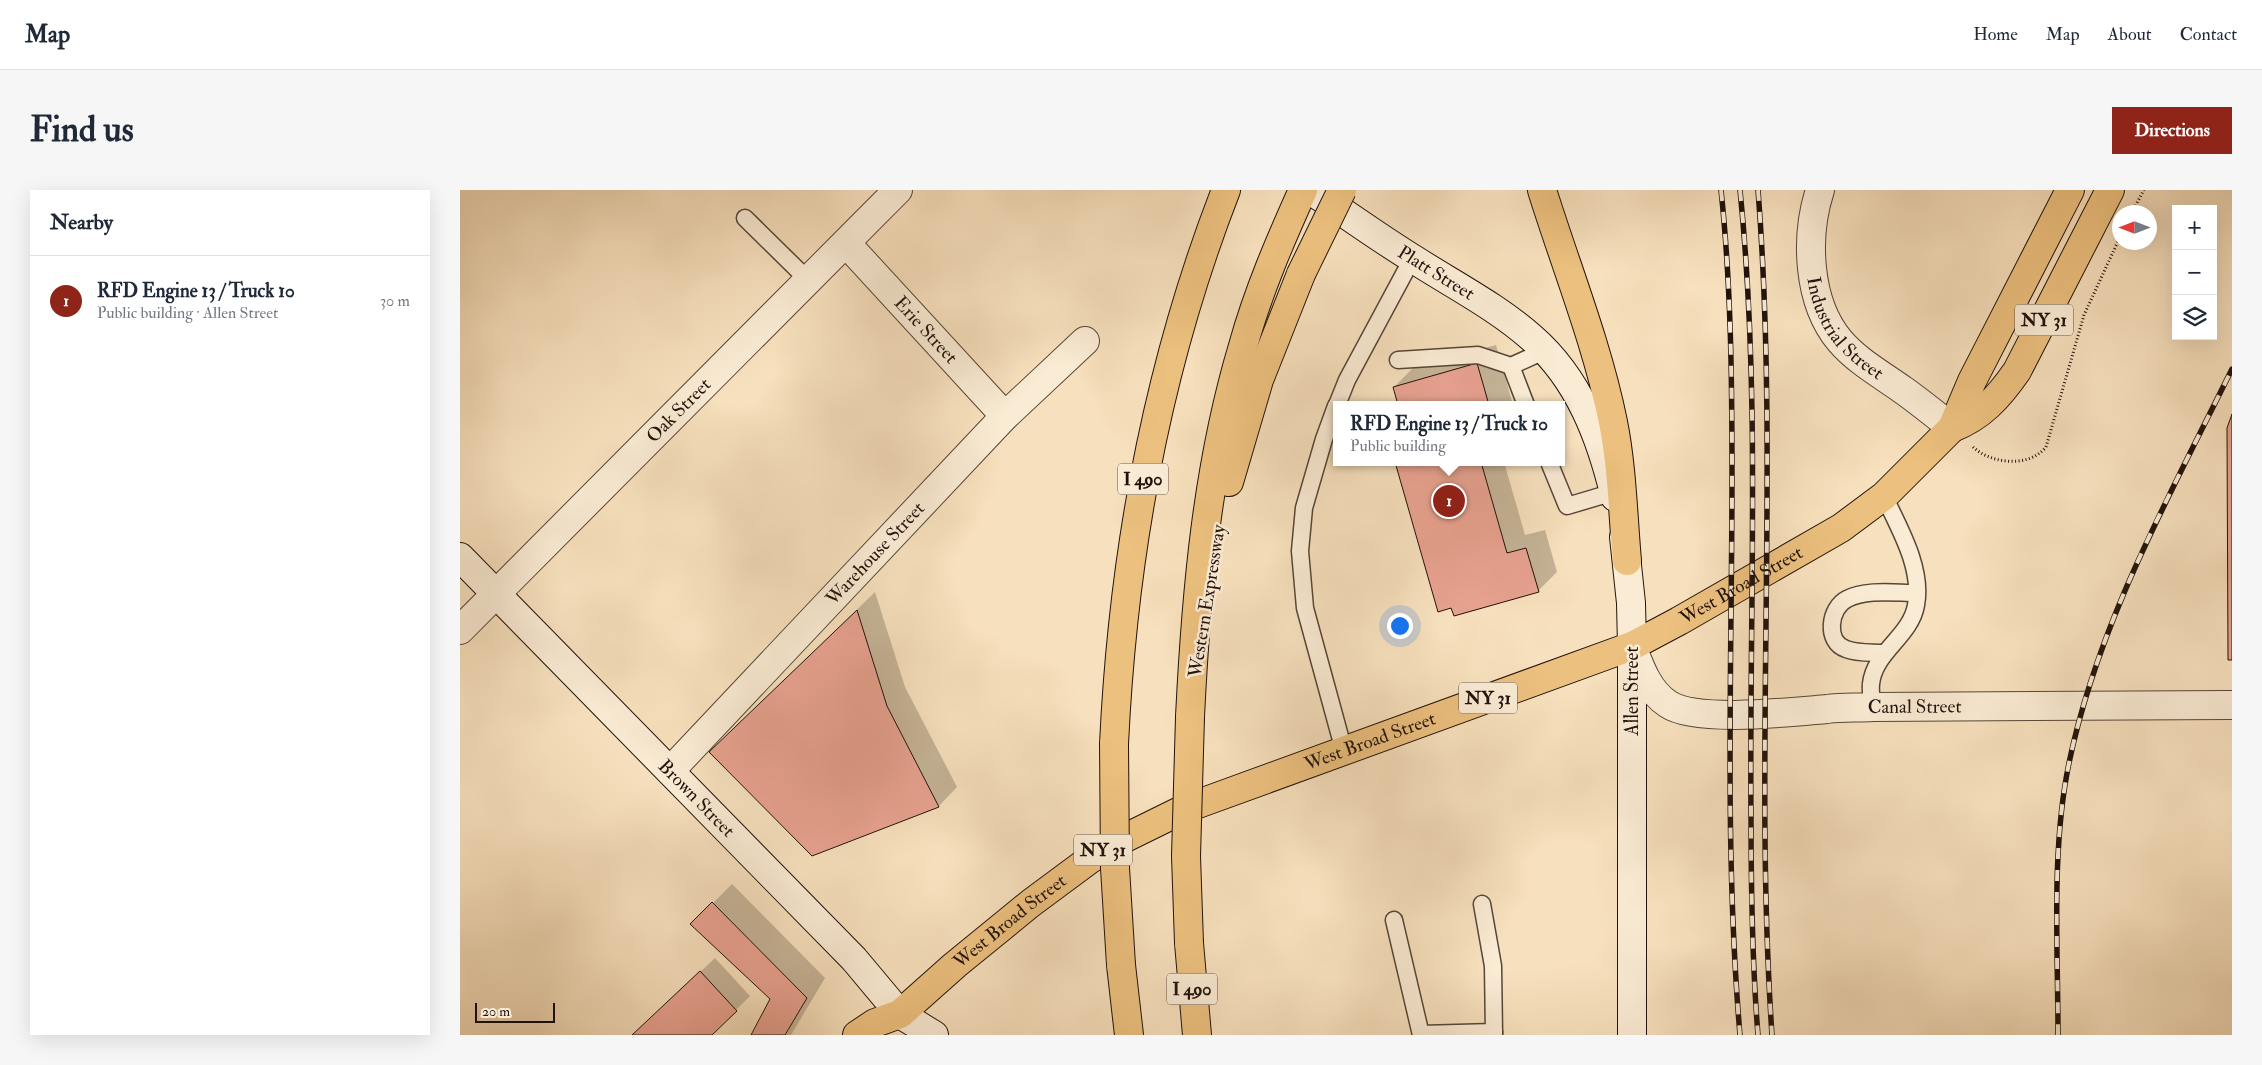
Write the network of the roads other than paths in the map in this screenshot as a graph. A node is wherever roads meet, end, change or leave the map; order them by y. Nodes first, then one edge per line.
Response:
1 (898, 190) edge
2 (1226, 190) edge
3 (1303, 190) edge
4 (1310, 190) edge
5 (1342, 190) edge
6 (1542, 190) edge
7 (1820, 190) edge
8 (2070, 190) edge
9 (2110, 190) edge
10 (745, 218) dead end
11 (846, 243) junction
12 (1412, 259) junction
13 (808, 280) junction
14 (1086, 341) dead end
15 (1550, 357) junction
16 (1398, 360) dead end
17 (1510, 366) junction
18 (1339, 401) edge
19 (1524, 401) edge
20 (1333, 415) edge
21 (1005, 416) junction
22 (1952, 428) junction
23 (1551, 466) edge
24 (1614, 492) junction
25 (1884, 496) junction
26 (460, 557) edge
27 (1627, 561) junction
28 (1916, 593) junction
29 (497, 594) junction
30 (460, 630) edge
31 (1632, 646) junction
32 (1885, 653) junction
33 (2232, 705) edge
34 (1873, 707) junction
35 (1190, 717) junction
36 (1344, 751) junction
37 (670, 770) junction
38 (1482, 904) dead end
39 (1394, 920) dead end
40 (899, 1028) edge
41 (1494, 1033) edge
42 (1421, 1034) edge
43 (857, 1035) edge
44 (934, 1035) edge
45 (1129, 1035) edge
46 (1197, 1035) edge
47 (1632, 1035) edge

1 - 11 street, Oak Street
2 - 45 main road, I 490, bridge
3 - 35 main road
4 - 12 street, Platt Street
5 - 35 main road, Western Expressway / I 490, bridge
6 - 27 main road
7 - 22 street, Industrial Street
8 - 22 main road, West Broad Street / NY 31
9 - 22 main road, West Broad Street / NY 31
10 - 13 lane
11 - 13 street, Oak Street
11 - 21 street, Erie Street
12 - 15 street, Platt Street
12 - 18 lane
13 - 29 street, Oak Street
14 - 21 street, Warehouse Street
15 - 17 lane
15 - 24 street, Allen Street
16 - 17 lane
17 - 19 lane
20 - 36 lane
21 - 37 street, Warehouse Street
22 - 25 main road, West Broad Street / NY 31
23 - 24 lane
24 - 27 street, Allen Street
25 - 28 lane
25 - 31 main road, West Broad Street / NY 31
26 - 29 street, Brown Street
27 - 31 street, Allen Street
28 - 32 lane
28 - 32 lane
29 - 30 street, Oak Street
29 - 37 street, Brown Street
31 - 34 street, Canal Street
31 - 36 main road, West Broad Street / NY 31
31 - 47 street, Allen Street
32 - 34 lane
33 - 34 street, Canal Street
35 - 46 main road, Western Expressway / I 490, bridge
36 - 40 main road, West Broad Street / NY 31
37 - 40 street, Brown Street
38 - 41 lane
39 - 42 lane
40 - 43 main road, West Broad Street / NY 31
40 - 44 street, Brown Street
41 - 42 lane

